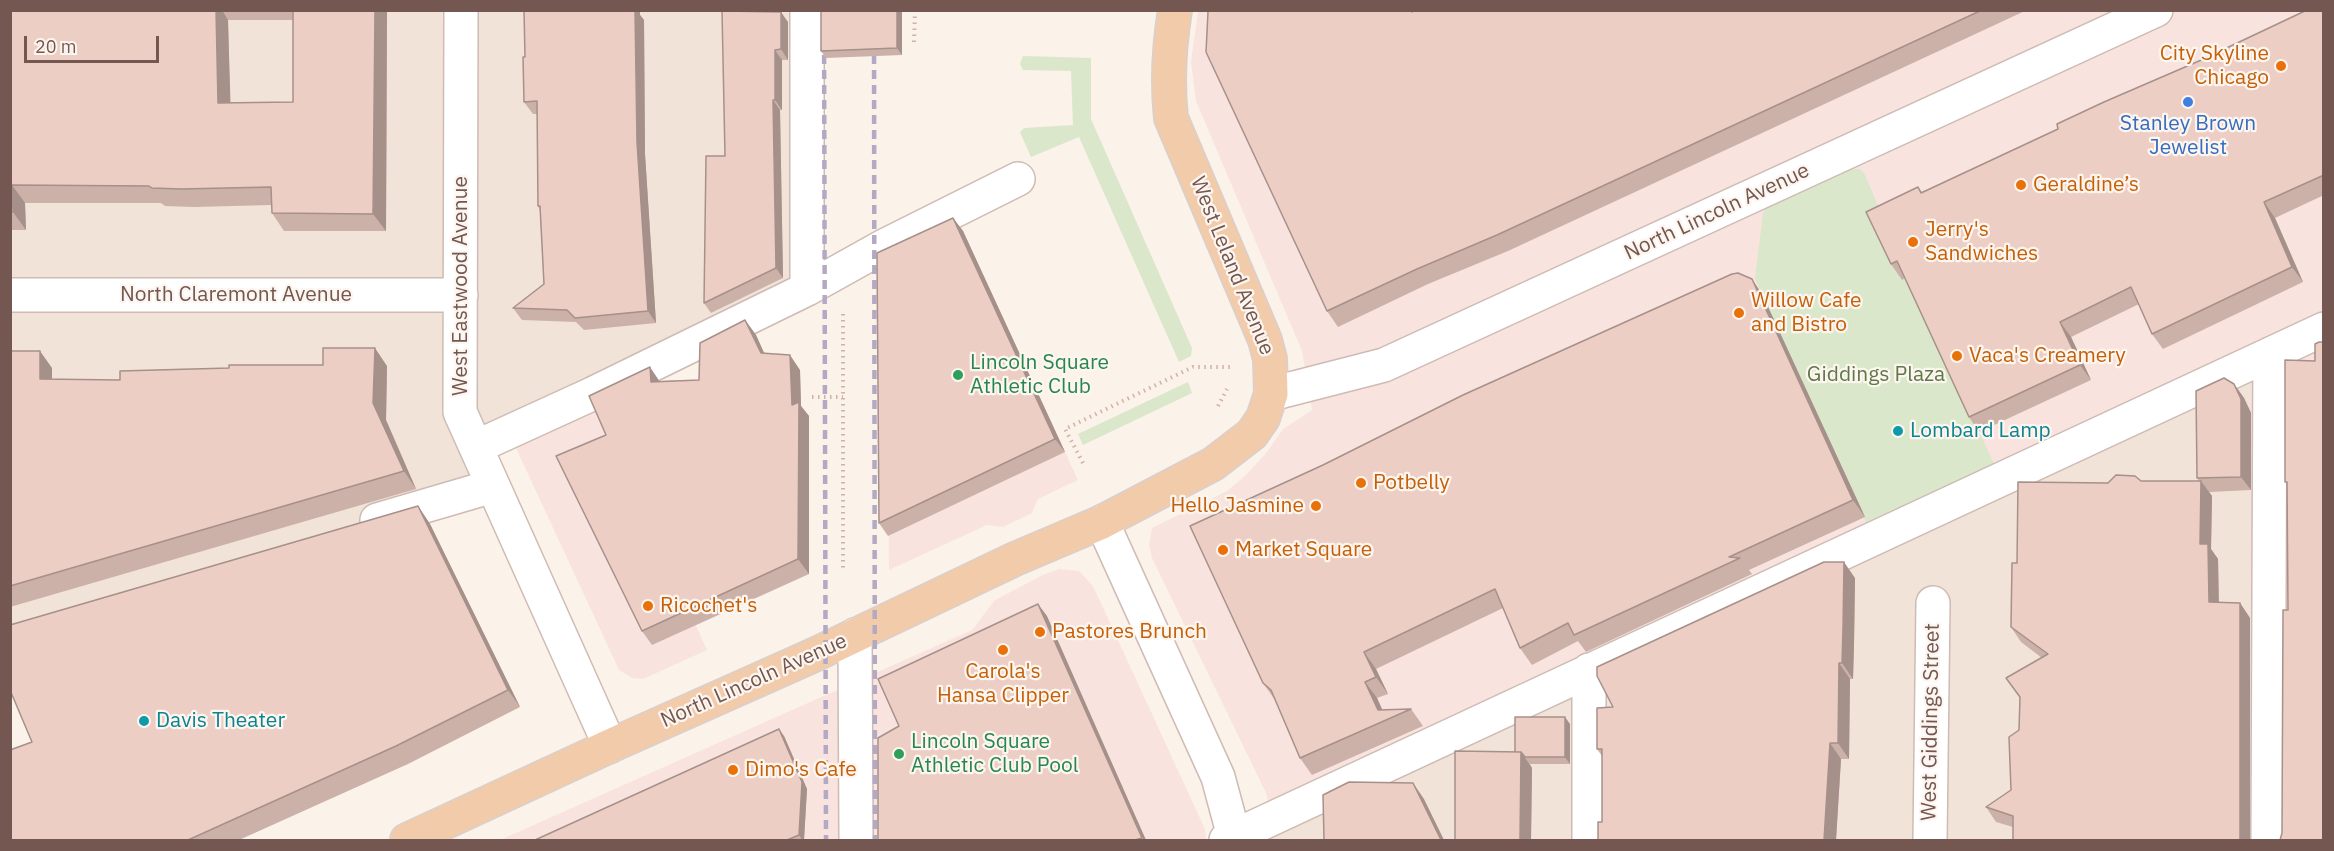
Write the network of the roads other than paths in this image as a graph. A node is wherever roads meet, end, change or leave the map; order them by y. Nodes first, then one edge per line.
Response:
1 (461, 10) edge
2 (807, 10) edge
3 (1174, 10) edge
4 (2156, 10) edge
5 (1018, 179) dead end
6 (807, 289) junction
7 (10, 295) edge
8 (461, 295) junction
9 (2324, 329) edge
10 (2270, 354) junction
11 (1270, 394) junction
12 (476, 447) junction
13 (493, 486) junction
14 (1102, 522) junction
15 (351, 527) edge
16 (1933, 603) dead end
17 (855, 635) junction
18 (1589, 670) junction
19 (610, 746) junction
20 (412, 839) edge
21 (853, 839) edge
22 (1232, 839) edge
23 (1589, 840) edge
24 (1930, 840) edge
25 (2268, 840) edge

1 - 8 street, West Eastwood Avenue
2 - 6 street
3 - 11 main road, West Leland Avenue
4 - 11 street, North Lincoln Avenue
5 - 6 street
6 - 12 street
7 - 8 street, North Claremont Avenue
8 - 12 street, West Eastwood Avenue
9 - 10 street
10 - 18 street
10 - 25 street
11 - 14 main road, West Leland Avenue
12 - 13 street, West Eastwood Avenue
13 - 15 street
13 - 19 street, West Eastwood Avenue
14 - 17 main road, North Lincoln Avenue
14 - 22 street
16 - 24 street, West Giddings Street
17 - 19 main road, North Lincoln Avenue
17 - 21 street
18 - 22 street
18 - 23 street
19 - 20 main road, North Lincoln Avenue

